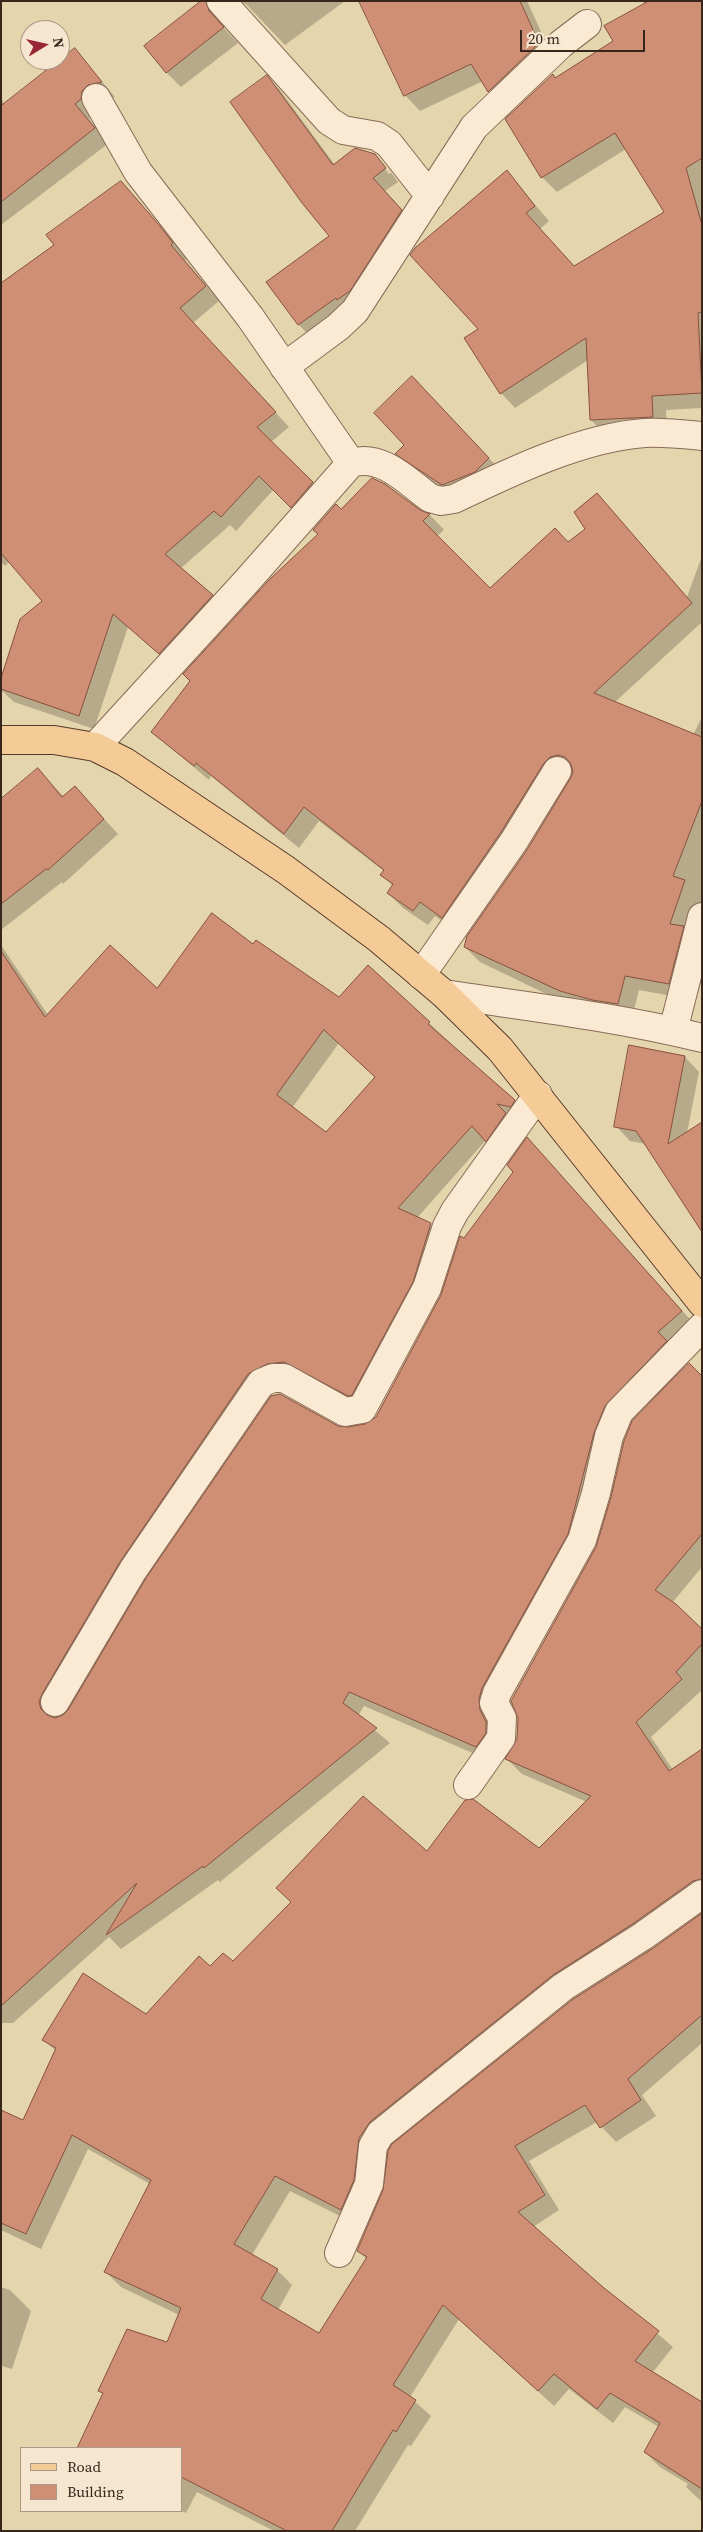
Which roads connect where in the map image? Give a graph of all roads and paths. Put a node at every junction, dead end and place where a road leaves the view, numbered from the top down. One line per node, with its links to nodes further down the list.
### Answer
1 (221, 1): 4 (street)
2 (587, 24): 4 (street)
3 (96, 98): 5 (street)
4 (430, 196): 5 (street)
5 (284, 367): 7 (street)
6 (702, 436): 7 (street)
7 (351, 462): 9 (street)
8 (1, 740): 9 (main road)
9 (94, 748): 12 (main road)
10 (557, 771): 12 (street)
11 (702, 917): 14 (street)
12 (421, 975): 13 (main road)
13 (444, 994): 14 (street); 16 (main road)
14 (673, 1031): 15 (street)
15 (702, 1038)
16 (538, 1095): 17 (main road); 19 (street)
17 (702, 1302)
18 (702, 1327): 20 (street)
19 (55, 1702)
20 (468, 1785)
21 (702, 1894): 22 (street)
22 (339, 2253)

